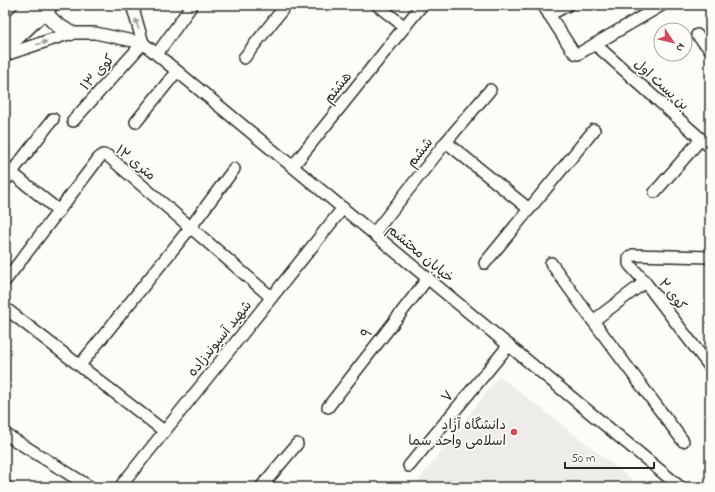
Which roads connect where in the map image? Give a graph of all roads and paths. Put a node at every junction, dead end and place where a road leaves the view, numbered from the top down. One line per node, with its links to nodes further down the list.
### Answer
1 (31, 5): 12 (main road)
2 (132, 5): 15 (street, one-way to 2)
3 (192, 5): 19 (street)
4 (286, 5): 21 (street)
5 (378, 5): 11 (street)
6 (422, 5): 11 (street, هشتم)
7 (568, 5): 10 (street)
8 (662, 5): 16 (street)
9 (46, 7): 13 (main road); 17 (main road)
10 (546, 10): 16 (street)
11 (405, 27): 31 (street, هشتم)
12 (5, 31)
13 (71, 33): 15 (street, خیابان محتشم); 20 (street, خیابان محتشم, one-way to 13)
14 (696, 35): 18 (street)
15 (143, 43): 19 (street, خیابان محتشم); 25 (street, کوی ۱۳)
16 (595, 44): 28 (street, بن بست اول)
17 (5, 49)
18 (710, 49)
19 (157, 54): 22 (street, خیابان محتشم)
20 (5, 55)
21 (244, 58)
22 (177, 71): 26 (street); 31 (street, خیابان محتشم)
23 (490, 90): 29 (street, ششم)
24 (53, 120): 33 (street)
25 (73, 121)
26 (136, 122)
27 (594, 130): 36 (street)
28 (701, 139): 30 (street, بن بست اول); 34 (street)
29 (446, 142): 36 (street); 39 (street, ششم)
30 (710, 147)
31 (292, 166): 35 (street, خیابان محتشم)
32 (234, 168): 38 (street)
33 (9, 177): 37 (street)
34 (655, 192)
35 (343, 208): 39 (street, خیابان محتشم); 46 (street, شهید آسیوندزاده)
36 (529, 209): 41 (street)
37 (59, 211): 38 (street, ۱۲ متری); 44 (street, ۱۲ متری)
38 (190, 228): 46 (street, ۱۲ متری); 50 (street)
39 (374, 233): 43 (street, خیابان محتشم)
40 (710, 257): 45 (street, کوی ۲)
41 (485, 263)
42 (551, 263): 48 (street)
43 (428, 278): 49 (street, خیابان محتشم); 52 (street, ۹)
44 (5, 281)
45 (645, 282): 48 (street); 51 (street, کوی ۲)
46 (271, 297): 53 (street, شهید آسیوندزاده)
47 (5, 308): 50 (street)
48 (593, 321): 55 (street)
49 (509, 345): 57 (street, ۷); 58 (street, خیابان محتشم)
50 (80, 365): 53 (street)
51 (710, 367)
52 (328, 407)
53 (164, 431): 60 (street, شهید آسیوندزاده)
54 (5, 434): 59 (street)
55 (683, 442)
56 (298, 444): 61 (street)
57 (409, 466)
58 (678, 486)
59 (90, 487)
60 (120, 487)
61 (261, 487)

